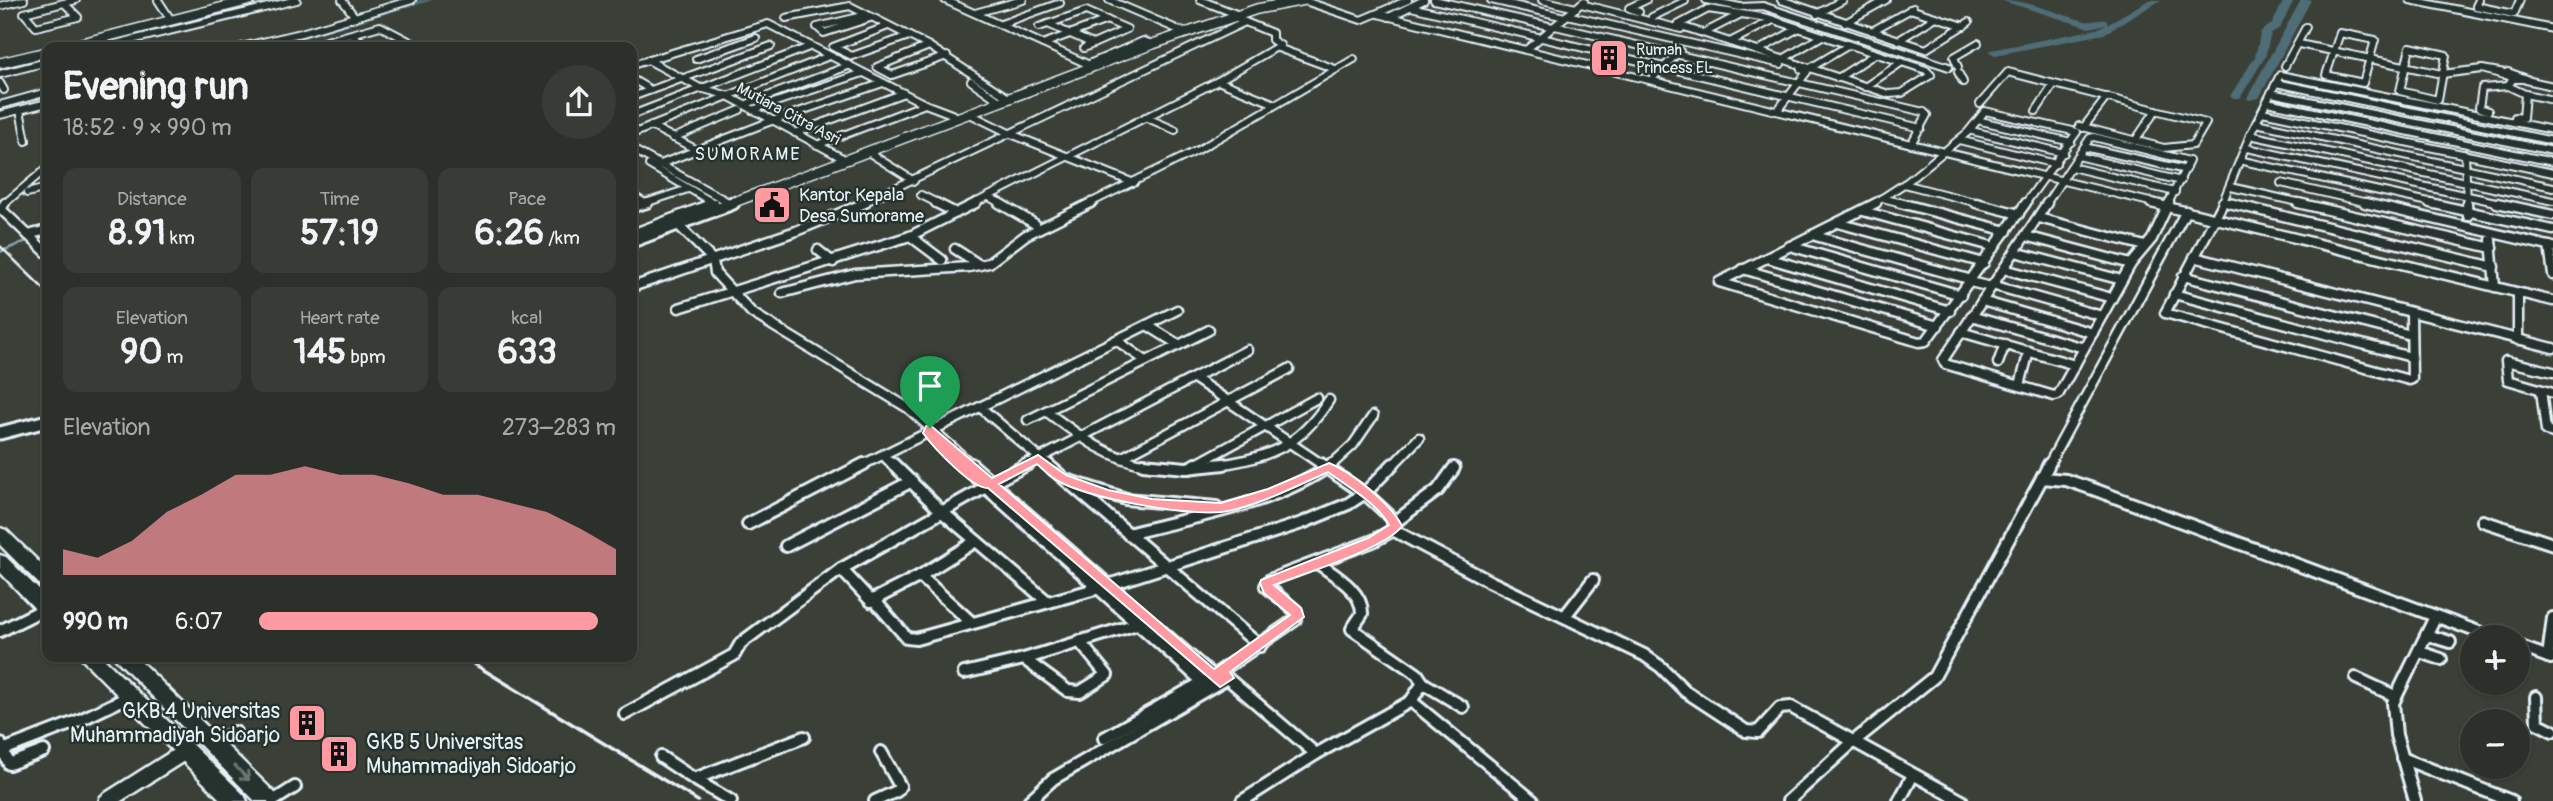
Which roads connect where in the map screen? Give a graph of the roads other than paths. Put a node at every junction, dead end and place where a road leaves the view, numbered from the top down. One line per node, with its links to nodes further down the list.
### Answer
1 (13, 0): 34 (street)
2 (24, 0): 34 (street)
3 (76, 0): 28 (street)
4 (159, 0): 51 (street)
5 (250, 0): 51 (street)
6 (297, 0): 54 (street)
7 (342, 0): 46 (street)
8 (412, 0): 46 (street)
9 (945, 0): 40 (street)
10 (993, 0): 35 (street)
11 (1023, 0): 35 (street)
12 (1110, 0): 69 (street)
13 (1200, 0): 49 (street)
14 (1304, 0): 43 (street); 49 (street)
15 (1424, 0): 30 (street)
16 (1434, 0): 61 (street)
17 (1491, 0): 45 (street)
18 (1542, 0): 33 (street)
19 (1646, 0): 47 (street)
20 (1706, 0): 31 (street); 36 (street)
21 (1781, 0): 37 (street)
22 (1806, 0): 37 (street)
23 (1843, 0): 42 (street)
24 (2410, 0): 39 (street)
25 (2520, 0): 32 (street)
26 (1685, 1): 36 (street); 47 (street)
27 (1882, 1): 55 (street)
28 (64, 3): 28 (street)
29 (1059, 3): 56 (street)
30 (1410, 3): 43 (street); 43 (street); 77 (street)
31 (1763, 3): 72 (street)
32 (2477, 3): 39 (street)
33 (1581, 4): 45 (street); 87 (street)
34 (0, 5)
35 (1005, 6): 40 (street)
36 (1698, 6): 38 (street)
37 (1793, 6): 42 (street)
38 (1708, 9): 41 (street); 58 (street)
39 (2457, 11): 66 (street)
40 (978, 14): 56 (street)
41 (1740, 14): 53 (street); 70 (street)
42 (1817, 14): 55 (street)
43 (1383, 15): 98 (street)
44 (869, 16): 44 (street); 48 (street); 59 (street)
45 (1566, 16): 61 (street); 87 (street)
46 (355, 17): 82 (street)
47 (1652, 17): 58 (street)
48 (786, 18)
49 (1239, 18): 69 (street); 97 (street); 192 (street)
50 (1936, 18): 68 (street); 78 (street); 78 (street)
51 (171, 20): 80 (street)
52 (1107, 20): 57 (street); 71 (street); 90 (street)
53 (1773, 20): 63 (street); 86 (street)
54 (199, 22): 65 (street); 81 (street)
55 (1845, 23): 64 (street)
56 (1001, 24): 89 (street)
57 (1048, 24): 60 (street); 71 (street)
58 (1678, 25): 70 (street)
59 (888, 26): 74 (street); 74 (street)
60 (1039, 27)
61 (1554, 27): 77 (street); 106 (street)
62 (2306, 27): 91 (street)
63 (1798, 28): 75 (street); 100 (street)
64 (1862, 28): 68 (street); 72 (street)
65 (206, 29)
66 (2553, 29)
67 (743, 31): 76 (street); 94 (street); 99 (street)
68 (1872, 31): 78 (street)
69 (1186, 33): 123 (street)
70 (1704, 33): 86 (street)
71 (1070, 34): 89 (street); 90 (street)
72 (1851, 34): 79 (street); 127 (street)
73 (351, 35): 83 (street); 84 (street); 85 (street)
74 (909, 36): 95 (street)
75 (1822, 36): 79 (street); 113 (street)
76 (757, 38): 93 (street); 109 (street)
77 (1541, 38): 98 (street); 124 (street)
78 (1899, 40)
79 (1839, 41): 92 (street)
80 (85, 42)
81 (122, 42)
82 (260, 42)
83 (324, 42)
84 (362, 42)
85 (412, 42)
86 (1730, 42): 100 (street)
87 (1689, 43): 106 (street); 141 (street)
88 (1978, 43): 127 (street)
89 (1043, 44): 123 (street)
90 (1093, 44): 96 (street)
91 (2300, 44): 101 (street); 120 (street)
92 (1849, 45): 104 (street); 125 (street)
93 (771, 46): 103 (street); 105 (street)
94 (809, 47): 103 (street); 107 (street)
95 (927, 47): 108 (street); 108 (street)
96 (1084, 48)
97 (1278, 48): 126 (street); 136 (street)
98 (1526, 50): 135 (street)
99 (681, 51): 109 (street); 112 (street)
100 (1757, 51): 113 (street)
101 (2334, 51): 111 (street); 111 (street); 111 (street)
102 (42, 53): 115 (street)
103 (790, 54): 118 (street)
104 (1875, 54): 114 (street); 132 (street)
105 (746, 55): 118 (street); 122 (street)
106 (1677, 55): 124 (street); 141 (street)
107 (829, 56): 119 (street); 153 (street)
108 (944, 57): 157 (street)
109 (696, 59): 122 (street)
110 (1354, 59): 126 (street)
111 (2370, 59): 121 (street)
112 (648, 60): 117 (street); 134 (street, Mutiara Citra Asri)
113 (1783, 60): 125 (street)
114 (1902, 62): 145 (street); 145 (street)
115 (0, 63)
116 (42, 63): 130 (street)
117 (637, 63)
118 (766, 63): 146 (street)
119 (848, 66): 129 (street); 165 (street)
120 (2285, 66)
121 (2405, 66): 128 (street); 128 (street); 128 (street)
122 (711, 67): 134 (street)
123 (1086, 67): 157 (street)
124 (1664, 67): 135 (street); 155 (street)
125 (1810, 68): 132 (street)
126 (1335, 69): 162 (street)
127 (1958, 69): 137 (street)
128 (2443, 71): 131 (street)
129 (863, 73): 140 (street); 168 (street)
130 (0, 74)
131 (2505, 74): 133 (street); 138 (street)
132 (1838, 78): 145 (street)
133 (2526, 78): 138 (street); 144 (street)
134 (681, 79): 146 (street, Mutiara Citra Asri); 147 (street)
135 (1651, 80): 170 (street)
136 (1218, 81): 162 (street); 177 (street)
137 (1963, 82)
138 (2510, 82): 151 (street); 151 (street)
139 (637, 83): 147 (street)
140 (883, 83): 149 (street); 180 (street)
141 (1798, 83): 155 (street); 184 (street)
142 (2054, 83): 154 (street); 163 (street); 171 (street)
143 (2276, 83): 150 (street); 156 (street); 166 (street)
144 (2553, 84)
145 (1865, 87)
146 (700, 88): 153 (street, Mutiara Citra Asri); 172 (street)
147 (651, 90): 152 (street)
148 (42, 93): 164 (street)
149 (904, 93): 161 (street); 191 (street)
150 (2271, 93): 159 (street); 178 (street)
151 (2525, 93): 158 (street)
152 (637, 95)
153 (721, 96): 165 (street, Mutiara Citra Asri); 183 (street)
154 (2104, 96): 169 (street); 186 (street)
155 (1788, 97): 170 (street); 184 (street)
156 (2394, 97): 166 (street); 182 (street)
157 (1005, 100): 174 (street)
158 (2553, 100)
159 (2267, 102): 173 (street); 185 (street)
160 (42, 104): 167 (street)
161 (925, 104): 176 (street); 203 (street)
162 (1275, 104): 231 (street)
163 (1980, 104)
164 (0, 105)
165 (742, 107): 168 (street, Mutiara Citra Asri); 180 (street, Mutiara Citra Asri); 195 (street)
166 (2394, 108): 178 (street); 194 (street)
167 (20, 110): 175 (street); 198 (street)
168 (752, 110): 180 (street, Mutiara Citra Asri)
169 (2157, 110): 199 (street); 199 (street)
170 (1777, 111): 202 (street)
171 (2036, 111)
172 (637, 112)
173 (2262, 112): 181 (street); 196 (street)
174 (970, 114): 176 (street); 192 (street)
175 (0, 115)
176 (957, 116): 209 (street); 217 (street)
177 (1145, 117): 187 (street); 213 (street)
178 (2393, 118): 185 (street); 204 (street)
179 (1981, 121): 186 (street); 189 (street); 201 (street)
180 (769, 122): 191 (street, Mutiara Citra Asri); 206 (street); 217 (street, Mutiara Citra Asri)
181 (2256, 123): 193 (street); 224 (street)
182 (2522, 123): 188 (street); 194 (street)
183 (651, 126): 190 (street); 195 (street)
184 (1921, 128): 202 (street)
185 (2393, 128): 196 (street); 215 (street)
186 (2080, 129): 199 (street); 201 (street)
187 (1175, 130)
188 (2553, 130)
189 (1972, 131): 197 (street); 211 (street)
190 (637, 132)
191 (795, 134): 203 (street, Mutiara Citra Asri)
192 (1011, 134): 213 (street); 228 (street)
193 (2250, 135): 205 (street); 233 (street)
194 (2523, 135): 200 (street); 204 (street)
195 (673, 138): 206 (street)
196 (2392, 139): 212 (street)
197 (1959, 140): 210 (street); 220 (street)
198 (26, 141)
199 (2135, 141)
200 (2553, 141)
201 (2071, 142): 211 (street)
202 (1912, 144): 210 (street)
203 (817, 145): 217 (street, Mutiara Citra Asri)
204 (2524, 145): 207 (street); 215 (street)
205 (2247, 148): 218 (street); 243 (street)
206 (695, 149): 221 (street)
207 (2553, 151)
208 (637, 152): 221 (street)
209 (868, 152): 217 (street); 228 (street)
210 (1940, 152): 227 (street); 234 (street)
211 (2064, 153): 220 (street)
212 (2465, 154): 223 (street); 224 (street)
213 (1068, 156): 231 (street); 242 (street)
214 (2078, 156): 222 (street); 230 (street); 230 (street)
215 (2525, 156): 219 (street); 223 (street)
216 (637, 158): 221 (street)
217 (840, 160): 249 (street)
218 (2243, 161): 235 (street); 254 (street)
219 (2553, 162)
220 (2056, 164): 227 (street)
221 (657, 165): 238 (street); 249 (street)
222 (2071, 167): 229 (street); 239 (street)
223 (2526, 167): 226 (street)
224 (2466, 169): 233 (street); 236 (street)
225 (42, 173): 271 (street)
226 (2553, 173)
227 (2047, 178): 229 (street); 256 (street)
228 (914, 181): 283 (street)
229 (2061, 181): 251 (street); 259 (street)
230 (2181, 181): 239 (street)
231 (1134, 183): 289 (street)
232 (2281, 183): 263 (street)
233 (2467, 183): 243 (street); 247 (street)
234 (1904, 184): 244 (street); 256 (street)
235 (2231, 187): 246 (street); 290 (street)
236 (2553, 187)
237 (42, 189): 240 (street)
238 (688, 189): 248 (street); 249 (street)
239 (2175, 192): 251 (street)
240 (27, 193)
241 (921, 195): 255 (street)
242 (989, 197): 255 (street); 262 (street)
243 (2468, 197): 254 (street); 257 (street)
244 (1882, 198): 252 (street); 265 (street)
245 (637, 199): 248 (street)
246 (2222, 201): 258 (street); 290 (street)
247 (2553, 201)
248 (645, 203): 250 (street)
249 (722, 203): 261 (street); 267 (street)
250 (637, 206)
251 (2168, 206): 253 (street); 274 (street)
252 (1863, 211): 260 (street); 276 (street)
253 (2188, 211): 258 (street); 362 (street)
254 (2468, 212): 263 (street); 264 (street)
255 (956, 213): 269 (street)
256 (2019, 214): 265 (street)
257 (2553, 215)
258 (2214, 217): 281 (street); 299 (street)
259 (2039, 218): 270 (street); 274 (street)
260 (1838, 223): 268 (street); 286 (street)
261 (677, 224): 272 (street); 283 (street)
262 (1035, 224)
263 (2469, 226): 275 (street)
264 (2553, 230)
265 (2007, 231): 276 (street)
266 (42, 232): 271 (street)
267 (637, 232)
268 (1811, 235): 273 (street); 296 (street)
269 (910, 236): 284 (street); 285 (street)
270 (2026, 236): 280 (street); 288 (street)
271 (31, 238): 277 (street)
272 (637, 239)
273 (1790, 246): 282 (street); 304 (street)
274 (2145, 246): 288 (street)
275 (2551, 246): 287 (street)
276 (1995, 247): 286 (street)
277 (42, 248)
278 (955, 249): 289 (street)
279 (818, 250): 285 (street)
280 (2015, 252): 292 (street); 295 (street)
281 (2194, 257): 294 (street); 311 (street)
282 (1767, 258): 291 (street); 310 (street)
283 (713, 260): 297 (street); 300 (street)
284 (942, 260)
285 (833, 262): 300 (street)
286 (1984, 263): 296 (street)
287 (2552, 263): 293 (street)
288 (2131, 264): 295 (street)
289 (980, 265): 301 (street)
290 (2494, 267): 299 (street)
291 (1743, 269): 315 (street); 315 (street)
292 (2004, 269): 298 (street); 305 (street)
293 (2553, 275)
294 (2183, 276): 303 (street); 319 (street)
295 (2122, 280): 305 (street)
296 (1971, 281): 298 (street); 304 (street)
297 (637, 286)
298 (1991, 286): 306 (street); 313 (street)
299 (2495, 287): 302 (street)
300 (731, 293): 308 (street); 349 (street)
301 (782, 293)
302 (2518, 293): 307 (street); 321 (street)
303 (2174, 294): 328 (street); 328 (street)
304 (1961, 295): 310 (street)
305 (2112, 298): 313 (street)
306 (1982, 301): 312 (street); 318 (street)
307 (2553, 301)
308 (679, 308)
309 (1177, 310): 314 (street)
310 (1950, 311): 315 (street)
311 (2411, 313): 319 (street); 321 (street)
312 (1971, 316): 317 (street); 325 (street)
313 (2102, 316): 318 (street)
314 (1147, 325): 320 (street); 323 (street)
315 (1938, 326)
316 (1209, 330): 323 (street)
317 (1961, 332): 322 (street); 335 (street)
318 (2093, 333): 325 (street)
319 (2411, 335): 328 (street)
320 (1115, 340): 329 (street); 341 (street)
321 (2520, 340): 324 (street)
322 (2005, 344): 327 (street); 330 (street)
323 (1179, 345): 329 (street)
324 (2550, 347)
325 (2084, 348): 331 (street)
326 (1247, 349): 334 (street)
327 (2029, 351): 331 (street); 335 (street)
328 (2411, 357)
329 (1146, 361): 343 (street)
330 (1998, 363)
331 (2075, 365): 335 (street)
332 (1289, 369): 340 (street)
333 (2553, 372): 336 (street)
334 (1194, 378): 340 (street); 352 (street)
335 (2020, 386)
336 (2541, 390): 337 (street); 351 (street)
337 (2553, 393)
338 (1317, 398): 342 (street)
339 (1329, 400): 344 (street)
340 (1228, 403): 348 (street); 356 (street)
341 (980, 407): 349 (street); 357 (street)
342 (1303, 408): 344 (street); 348 (street)
343 (1046, 411): 346 (street); 352 (street)
344 (1319, 415): 354 (street)
345 (1373, 416): 358 (street)
346 (1028, 420)
347 (42, 422): 350 (street)
348 (1264, 426): 354 (street); 359 (street)
349 (928, 427): 355 (street); 364 (street)
350 (0, 433)
351 (2553, 433)
352 (1082, 437): 356 (street); 357 (street)
353 (1419, 438): 365 (street)
354 (1290, 444): 358 (street); 359 (street)
355 (883, 455): 363 (street); 369 (street)
356 (1121, 458): 359 (street)
357 (1039, 460): 361 (street); 364 (street)
358 (1329, 467): 365 (street); 366 (street)
359 (1187, 468)
360 (1454, 468): 370 (street)
361 (1062, 478): 366 (street); 372 (street)
362 (2050, 478): 389 (street); 421 (street)
363 (912, 481): 367 (street); 375 (street)
364 (990, 486): 367 (street); 383 (street)
365 (1365, 494): 370 (street); 378 (street)
366 (1222, 508): 372 (street)
367 (940, 511): 373 (street); 379 (street)
368 (2483, 521): 374 (street)
369 (748, 524)
370 (1394, 526): 377 (street); 388 (street)
371 (0, 534): 380 (highway)
372 (1128, 534): 378 (street)
373 (976, 541): 381 (street); 385 (street)
374 (2553, 544)
375 (786, 546)
376 (0, 561): 386 (highway)
377 (1318, 563): 399 (street); 410 (street)
378 (1164, 566): 383 (street); 399 (street)
379 (841, 569): 384 (street); 416 (street)
380 (42, 576)
381 (920, 576): 384 (street); 392 (street)
382 (1593, 580): 388 (street)
383 (1104, 586): 385 (street); 391 (street); 393 (street)
384 (875, 601): 392 (street)
385 (1048, 602): 392 (street)
386 (42, 603)
387 (42, 610): 395 (street)
388 (1565, 616): 421 (street)
389 (2433, 616): 394 (street); 396 (street)
390 (2553, 618): 402 (street)
391 (1148, 620): 393 (street); 408 (street)
392 (971, 622)
393 (1136, 624): 397 (street); 408 (street)
394 (2460, 626)
395 (0, 631)
396 (2427, 635): 398 (street); 401 (street)
397 (1079, 641): 403 (street); 403 (street)
398 (2450, 642)
399 (1260, 646): 408 (street)
400 (2530, 650): 402 (street)
401 (2420, 652): 404 (street); 411 (street)
402 (2551, 658)
403 (1024, 659): 407 (street)
404 (2441, 659)
405 (95, 662): 412 (highway)
406 (130, 662): 422 (highway)
407 (964, 673)
408 (1217, 678): 420 (street); 427 (street); 439 (street)
409 (2356, 678): 411 (street)
410 (1423, 683): 414 (street); 415 (street)
411 (2386, 691): 429 (street)
412 (130, 696): 423 (street); 425 (highway)
413 (2536, 697): 417 (street)
414 (1411, 701): 427 (street); 441 (street)
415 (1463, 707)
416 (625, 714)
417 (2553, 731)
418 (235, 732): 422 (street)
419 (804, 737): 431 (street)
420 (1104, 738)
421 (1853, 743): 430 (street); 442 (street)
422 (212, 744): 436 (highway, one-way to 436)
423 (1, 746): 424 (street)
424 (44, 751)
425 (186, 751): 434 (street); 435 (highway)
426 (881, 752): 433 (street)
427 (1316, 754): 440 (street)
428 (661, 757): 431 (street)
429 (2402, 758): 445 (street); 446 (street)
430 (1912, 775): 443 (street); 444 (street)
431 (694, 779): 437 (street)
432 (295, 787): 436 (street)
433 (895, 797): 438 (street)
434 (107, 801)
435 (236, 801)
436 (271, 801)
437 (731, 801)
438 (875, 801)
439 (1029, 801)
440 (1242, 801)
441 (1533, 801)
442 (1788, 801)
443 (1899, 801)
444 (1962, 801)
445 (2415, 801)
446 (2511, 801)

